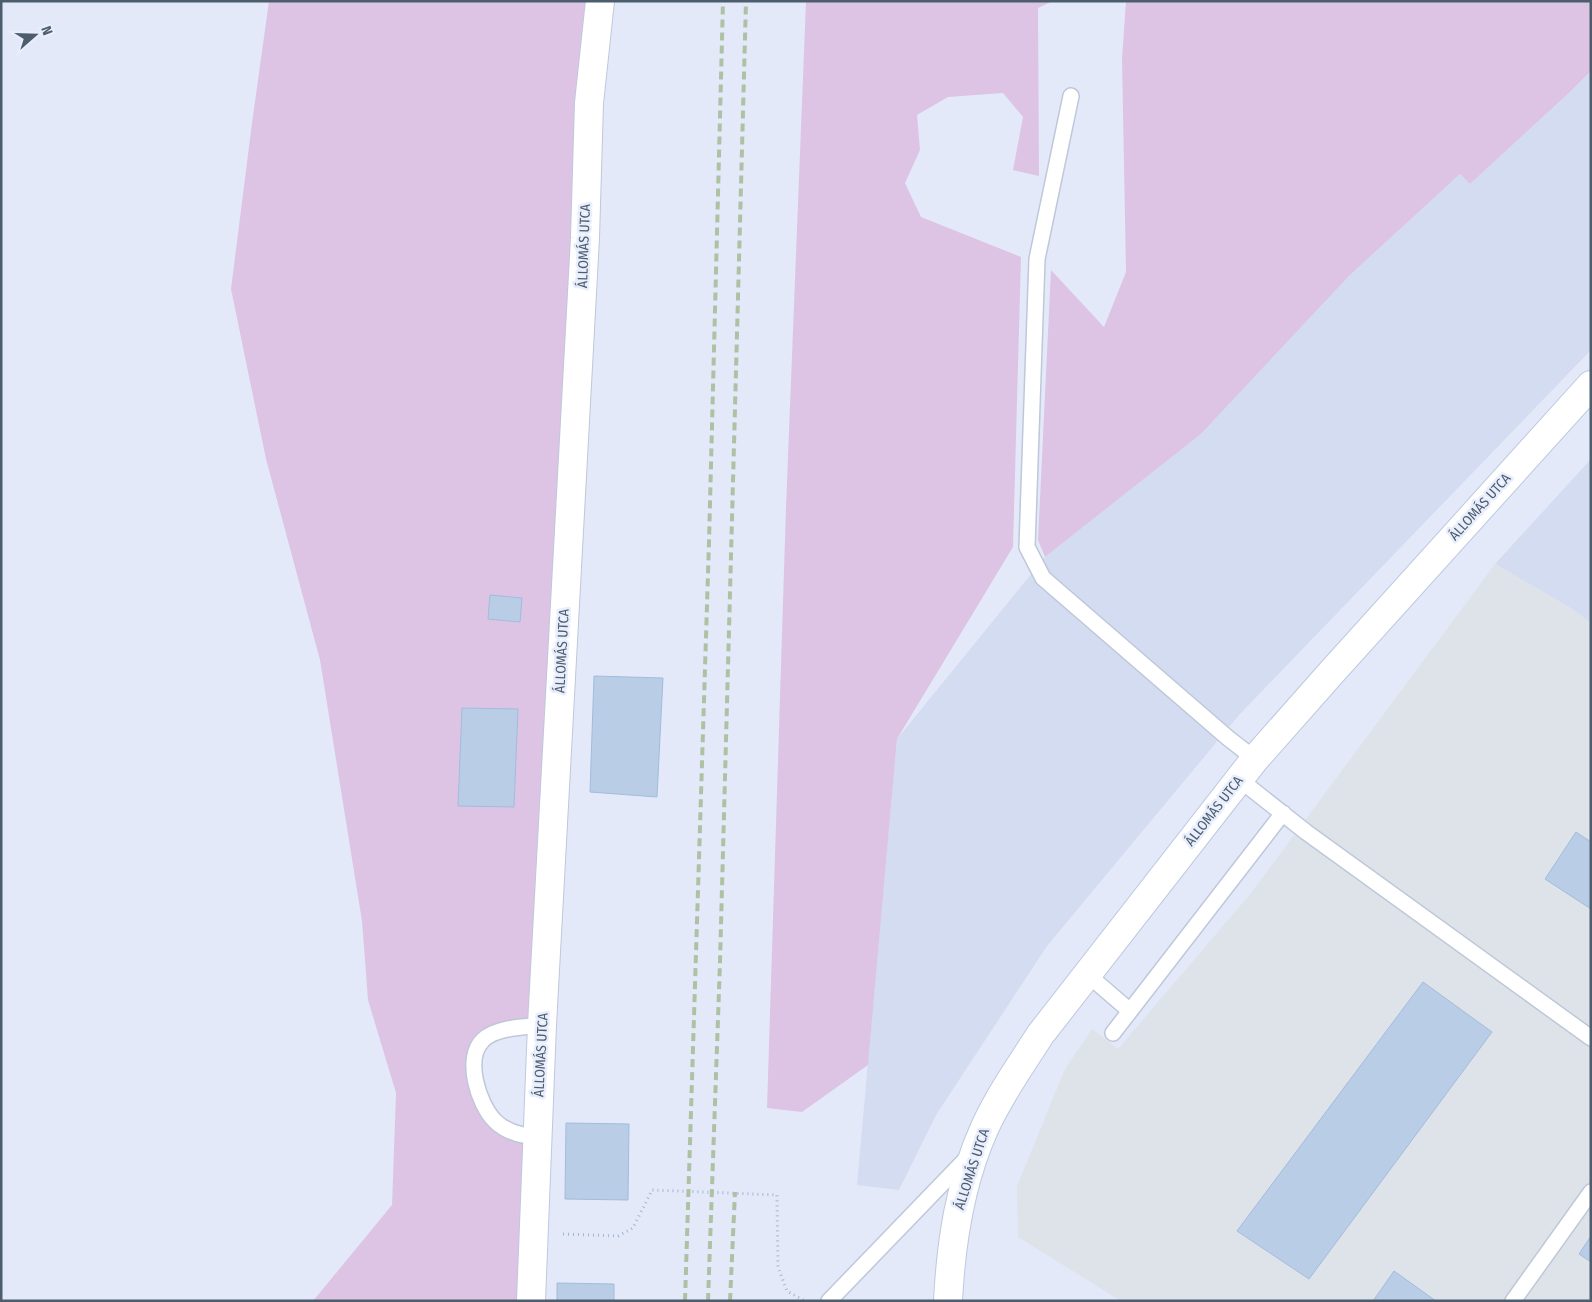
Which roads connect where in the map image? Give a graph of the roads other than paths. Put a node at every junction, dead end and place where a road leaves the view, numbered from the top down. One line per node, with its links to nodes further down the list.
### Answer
1 (600, 1): 8 (street, ÁLLOMÁS UTCA)
2 (1071, 96): 4 (lane)
3 (1591, 385): 4 (street, ÁLLOMÁS UTCA)
4 (1247, 769): 5 (lane); 6 (street, ÁLLOMÁS UTCA)
5 (1283, 813): 7 (lane); 10 (lane)
6 (1087, 974): 7 (lane); 12 (street, ÁLLOMÁS UTCA)
7 (1130, 1011): 9 (lane)
8 (542, 1025): 11 (street, ÁLLOMÁS UTCA); 11 (lane)
9 (1113, 1033)
10 (1591, 1038)
11 (537, 1138): 14 (street, ÁLLOMÁS UTCA)
12 (975, 1149): 15 (lane); 16 (street, ÁLLOMÁS UTCA)
13 (1591, 1192): 17 (lane)
14 (531, 1301)
15 (830, 1301)
16 (948, 1301)
17 (1513, 1301)

